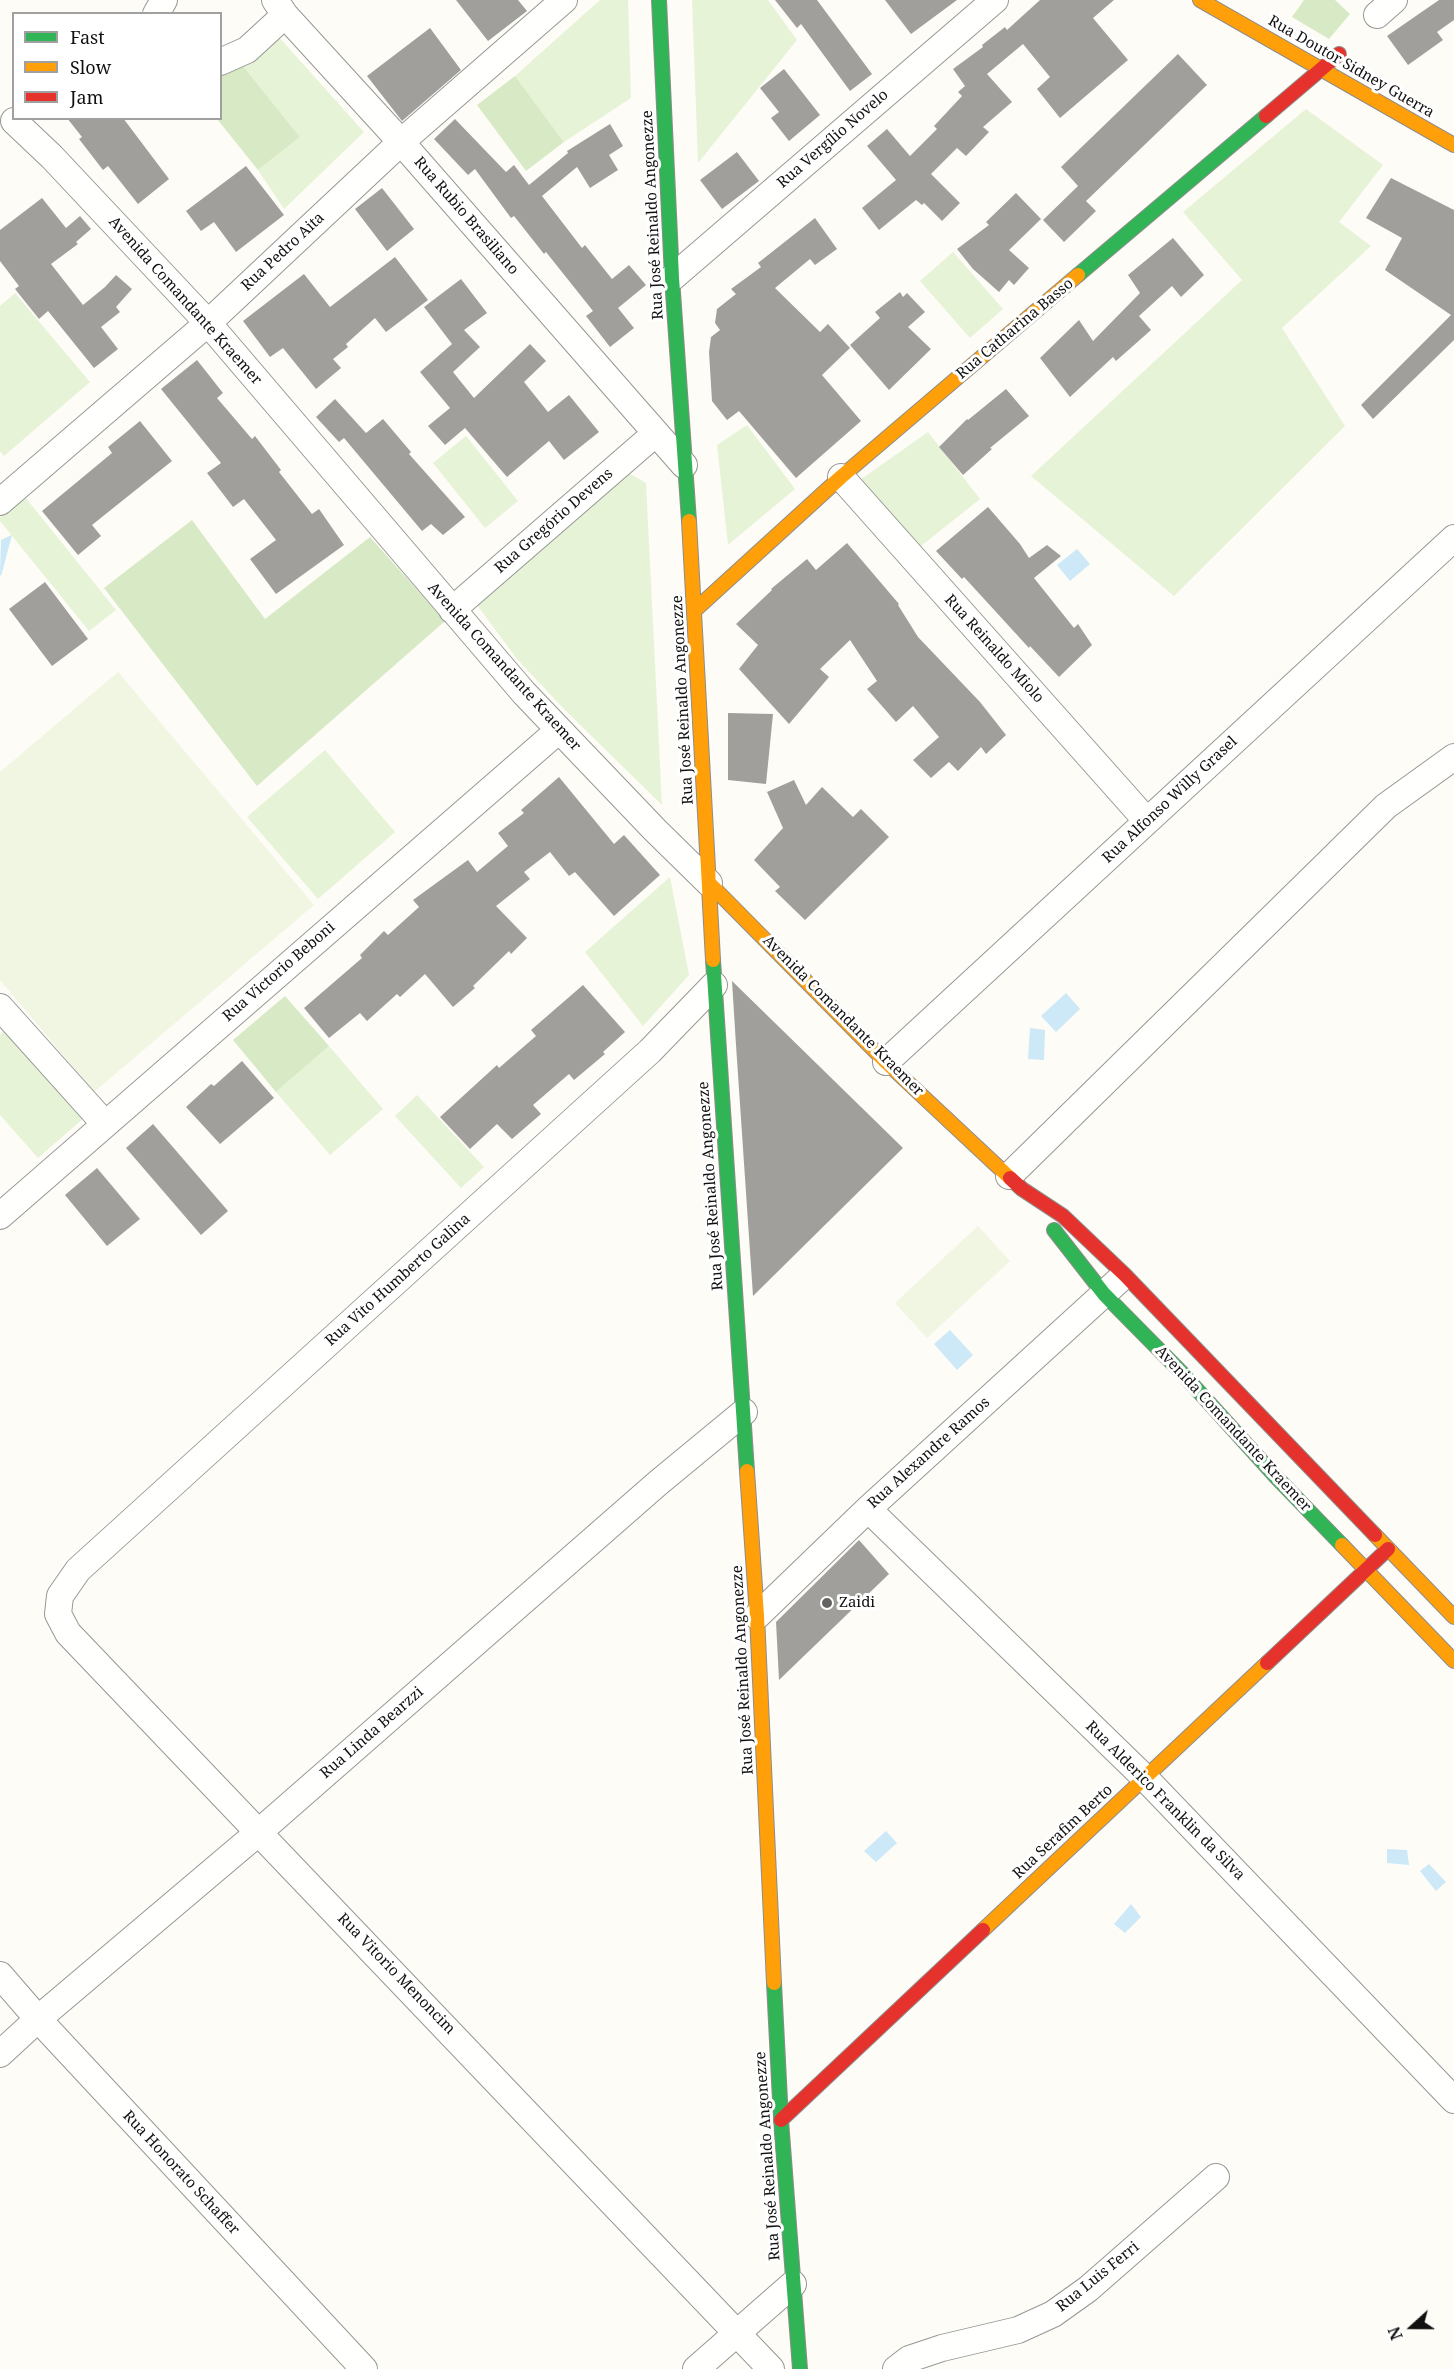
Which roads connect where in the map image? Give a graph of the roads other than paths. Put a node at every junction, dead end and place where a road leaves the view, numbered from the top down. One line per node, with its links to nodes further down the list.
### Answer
1 (564, 0): 10 (street, Rua Pedro Aita)
2 (659, 0): 12 (main road, Rua José Reinaldo Angonezze)
3 (995, 0): 12 (street, Rua Vergílio Novelo)
4 (1200, 0): 8 (main road, Rua Doutor Sidney Guerra)
5 (280, 8): 7 (street); 10 (street, Rua Rubio Brasiliano)
6 (1339, 54): 8 (main road, Rua Catharina Basso)
7 (222, 61)
8 (1321, 69): 11 (main road, Rua Doutor Sidney Guerra); 16 (main road, Rua Catharina Basso)
9 (14, 121): 13 (street, Avenida Comandante Kraemer)
10 (401, 142): 13 (street, Rua Pedro Aita); 14 (street, Rua Rubio Brasiliano)
11 (1454, 145)
12 (672, 278): 15 (main road, Rua José Reinaldo Angonezze)
13 (208, 323): 17 (street, Rua Pedro Aita); 19 (street, Avenida Comandante Kraemer)
14 (656, 433): 15 (street, Rua Rubio Brasiliano); 19 (street, Rua Gregório Devens)
15 (684, 465): 20 (main road, Rua José Reinaldo Angonezze)
16 (841, 477): 20 (main road, Rua Catharina Basso); 23 (street, Rua Reinaldo Miolo)
17 (0, 502)
18 (1454, 538): 23 (street, Rua Alfonso Willy Grasel)
19 (452, 610): 21 (street, Avenida Comandante Kraemer)
20 (695, 610): 24 (main road, Rua José Reinaldo Angonezze)
21 (559, 730): 24 (street, Avenida Comandante Kraemer); 28 (street, Rua Victorio Beboni)
22 (1454, 757): 29 (street)
23 (1147, 821): 27 (street, Rua Alfonso Willy Grasel)
24 (710, 883): 25 (main road, Rua José Reinaldo Angonezze); 27 (main road, Avenida Comandante Kraemer)
25 (714, 985): 35 (main road, Rua José Reinaldo Angonezze); 40 (street, Rua Vito Humberto Galina)
26 (0, 1007): 28 (street)
27 (886, 1062): 29 (main road, Avenida Comandante Kraemer)
28 (105, 1124): 30 (street, Rua Victorio Beboni)
29 (1015, 1182): 31 (main road, Avenida Comandante Kraemer); 32 (main road, Avenida Comandante Kraemer)
30 (0, 1216)
31 (1125, 1275): 32 (street, Rua Alexandre Ramos); 33 (main road, Avenida Comandante Kraemer)
32 (1104, 1294): 34 (main road, Avenida Comandante Kraemer); 37 (street, Rua Alexandre Ramos)
33 (1201, 1355): 34 (main road); 36 (main road, Avenida Comandante Kraemer)
34 (1183, 1374): 36 (main road, Avenida Comandante Kraemer)
35 (744, 1412): 41 (main road, Rua José Reinaldo Angonezze); 45 (street, Rua Linda Bearzzi)
36 (1287, 1466): 38 (main road, Avenida Comandante Kraemer); 39 (main road, Avenida Comandante Kraemer)
37 (868, 1509): 41 (street, Rua Alexandre Ramos); 44 (street, Rua Alderico Franklin da Silva)
38 (1388, 1549): 39 (main road, Rua Serafim Berto); 42 (main road, Avenida Comandante Kraemer)
39 (1367, 1569): 43 (main road, Avenida Comandante Kraemer); 44 (main road, Rua Serafim Berto)
40 (78, 1570): 45 (street, Rua Vitorio Menoncim)
41 (758, 1616): 50 (main road, Rua José Reinaldo Angonezze)
42 (1454, 1617)
43 (1454, 1661)
44 (1145, 1778): 49 (street, Rua Alderico Franklin da Silva); 50 (main road, Rua Serafim Berto)
45 (259, 1832): 47 (street, Rua Linda Bearzzi); 53 (street, Rua Vitorio Menoncim)
46 (0, 1976): 47 (street, Rua Honorato Schaffer)
47 (38, 2019): 48 (street, Rua Linda Bearzzi); 54 (street, Rua Honorato Schaffer)
48 (0, 2054)
49 (1454, 2100)
50 (781, 2120): 52 (main road, Rua José Reinaldo Angonezze)
51 (1216, 2177): 58 (street, Rua Luis Ferri)
52 (794, 2284): 53 (street); 57 (main road, Rua José Reinaldo Angonezze)
53 (736, 2332): 55 (street); 56 (street, Rua Vitorio Menoncim)
54 (364, 2369)
55 (696, 2369)
56 (771, 2369)
57 (800, 2369)
58 (896, 2369)

